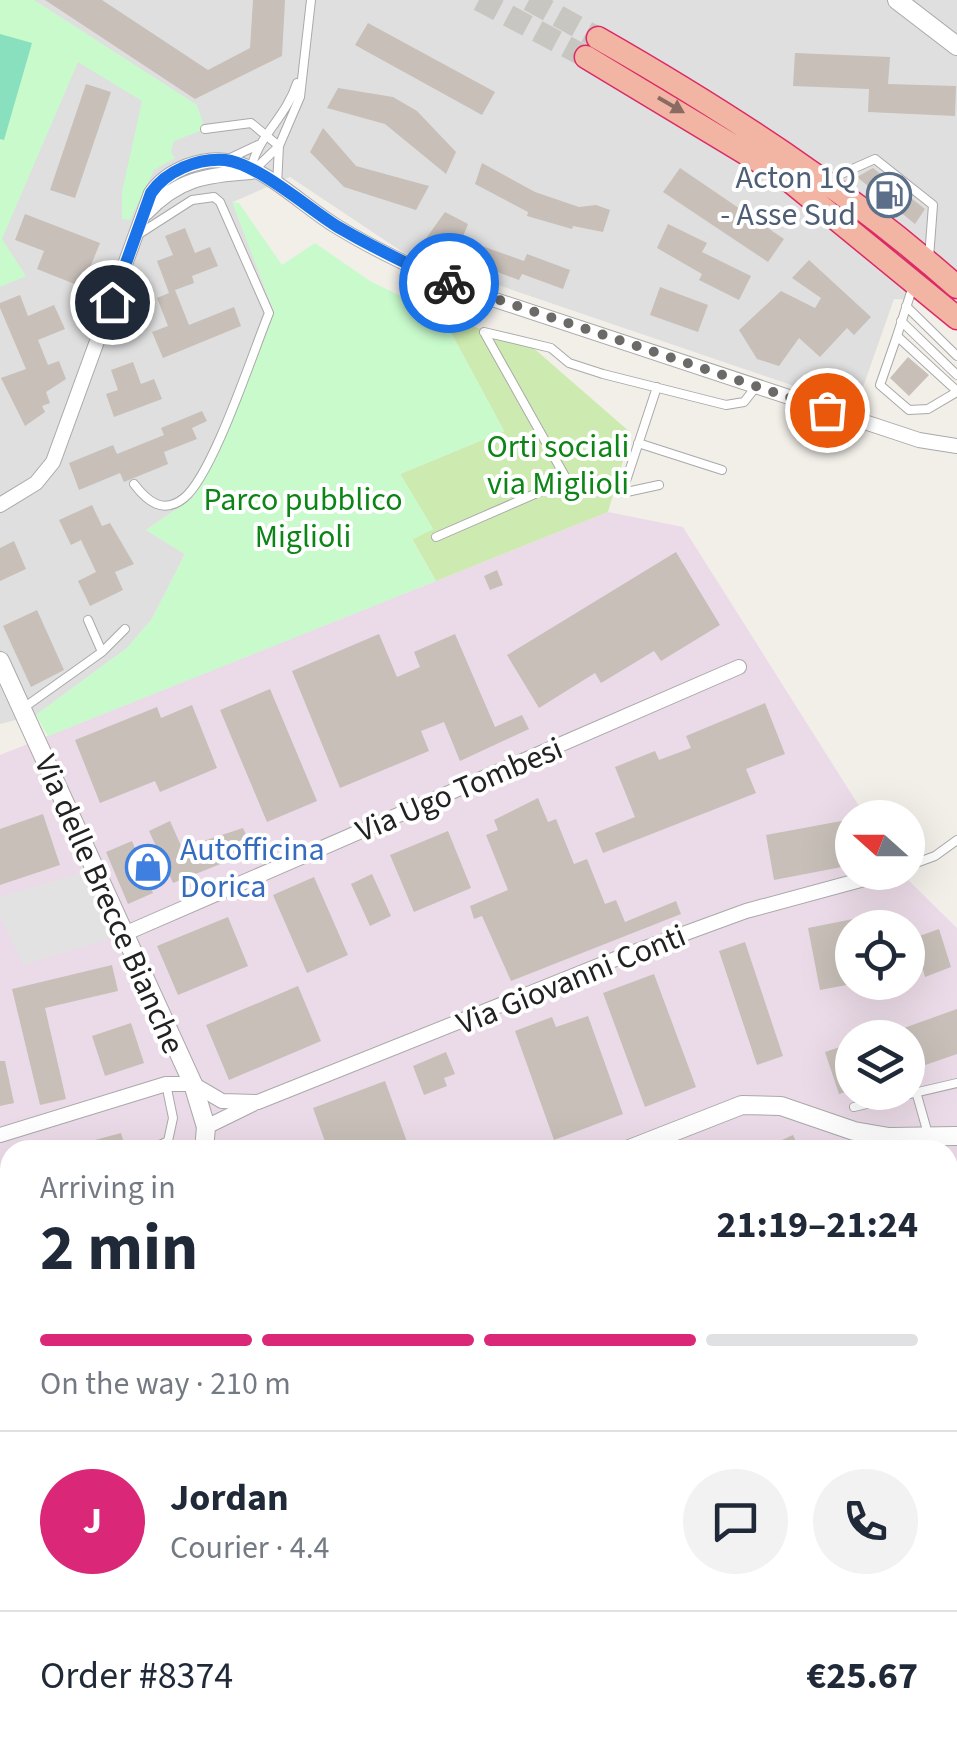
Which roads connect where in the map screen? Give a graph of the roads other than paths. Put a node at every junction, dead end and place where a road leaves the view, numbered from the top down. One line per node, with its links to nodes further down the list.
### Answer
1 (310, 0): 4 (lane)
2 (896, 0): 3 (street)
3 (957, 46)
4 (303, 64): 6 (lane); 7 (lane)
5 (205, 129): 6 (lane)
6 (262, 142): 7 (lane); 8 (lane); 9 (lane)
7 (279, 146): 9 (lane); 11 (lane)
8 (226, 160): 9 (street); 12 (street)
9 (251, 172): 11 (street); 12 (street)
10 (825, 182): 14 (highway); 14 (lane); 14 (highway, one-way to 14)
11 (278, 185): 23 (street)
12 (146, 214): 13 (street)
13 (138, 235): 28 (lane); 30 (street)
14 (922, 271): 15 (highway); 16 (lane); 17 (highway)
15 (957, 287)
16 (906, 306): 18 (lane); 20 (lane)
17 (957, 318)
18 (901, 321): 19 (lane); 21 (lane)
19 (896, 336): 24 (lane); 24 (lane)
20 (957, 356)
21 (957, 375)
22 (656, 387): 23 (lane); 25 (lane); 31 (lane)
23 (755, 388): 26 (street)
24 (956, 392)
25 (638, 443): 27 (lane); 29 (lane)
26 (957, 446)
27 (722, 470)
28 (134, 484)
29 (659, 485)
30 (0, 506)
31 (436, 537)
32 (88, 620): 34 (lane)
33 (125, 629): 34 (lane)
34 (102, 652): 37 (lane)
35 (0, 662): 37 (street, Via delle Brecce Bianche)
36 (739, 667): 41 (street, Via Ugo Tombesi)
37 (22, 709): 41 (street, Via delle Brecce Bianche)
38 (957, 840): 39 (lane)
39 (925, 860)
40 (835, 887): 46 (street, Via Giovanni Conti)
41 (124, 934): 44 (street, Via delle Brecce Bianche)
42 (957, 1083): 45 (lane)
43 (166, 1084): 44 (street); 49 (street); 52 (lane)
44 (193, 1084): 46 (street); 48 (street, Via delle Brecce Bianche)
45 (925, 1093)
46 (258, 1102): 48 (street, Via Giovanni Conti)
47 (920, 1110): 51 (lane)
48 (206, 1127): 53 (street, Via delle Brecce Bianche)
49 (0, 1135)
50 (957, 1136): 51 (street)
51 (929, 1139): 54 (street)
52 (168, 1140)
53 (205, 1140)
54 (653, 1140)

